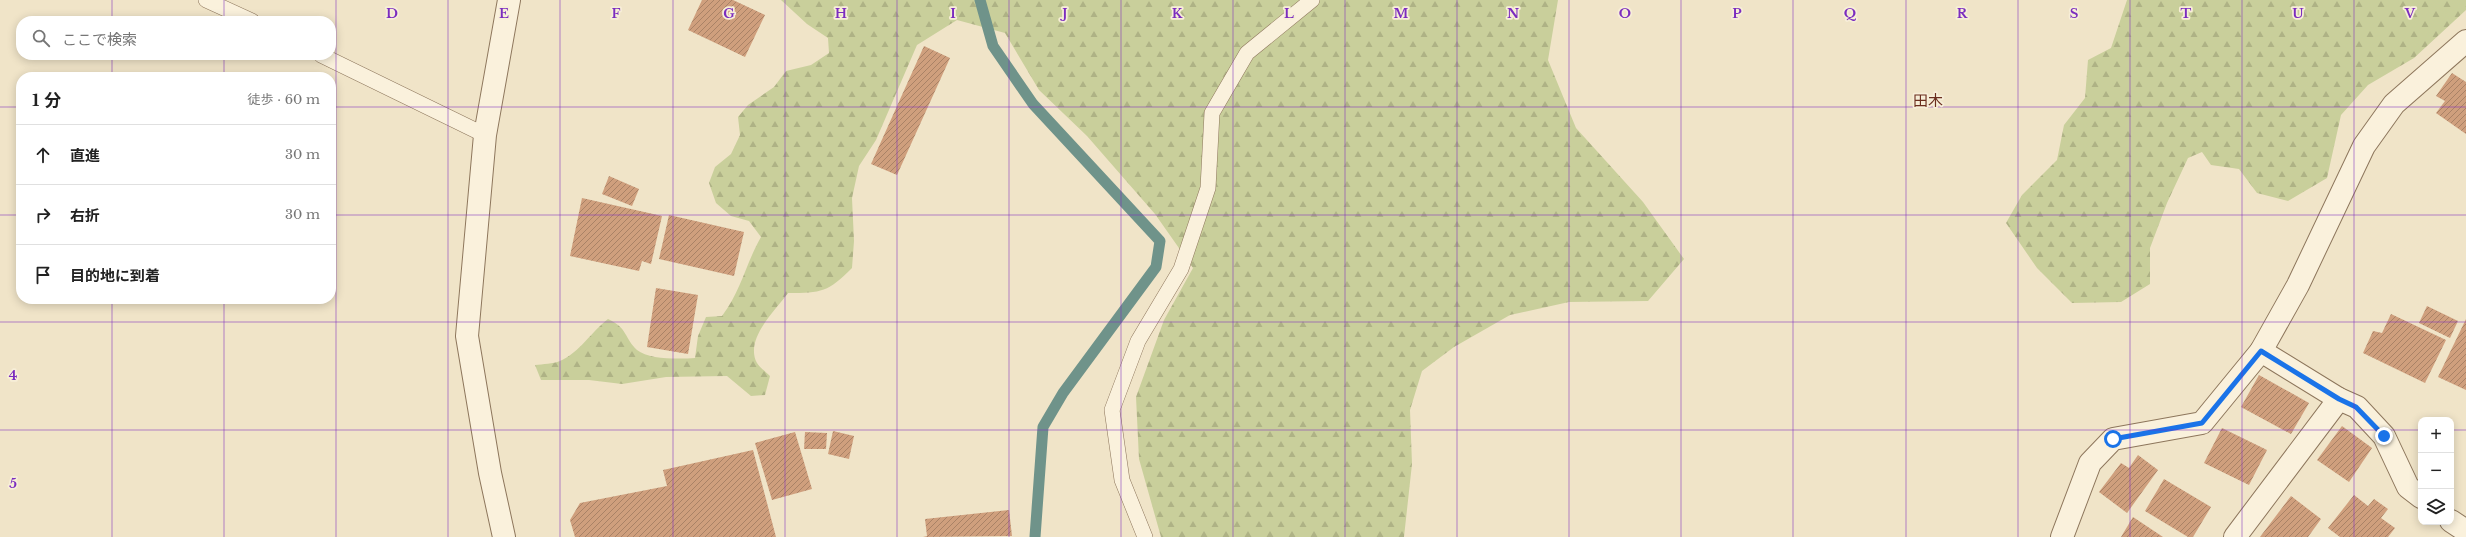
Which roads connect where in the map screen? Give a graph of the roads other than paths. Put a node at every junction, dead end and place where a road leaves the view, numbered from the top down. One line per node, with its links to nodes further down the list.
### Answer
1 (206, 0): 4 (lane)
2 (509, 0): 7 (street)
3 (1312, 0): 14 (lane)
4 (241, 16)
5 (2466, 41): 8 (street)
6 (332, 60): 7 (lane)
7 (485, 135): 13 (street)
8 (2261, 351): 9 (street); 15 (street)
9 (2339, 399): 10 (street); 16 (street)
10 (2418, 495)
11 (2454, 523): 12 (street)
12 (2466, 531)
13 (504, 537)
14 (1145, 537)
15 (2062, 537)
16 (2235, 537)

